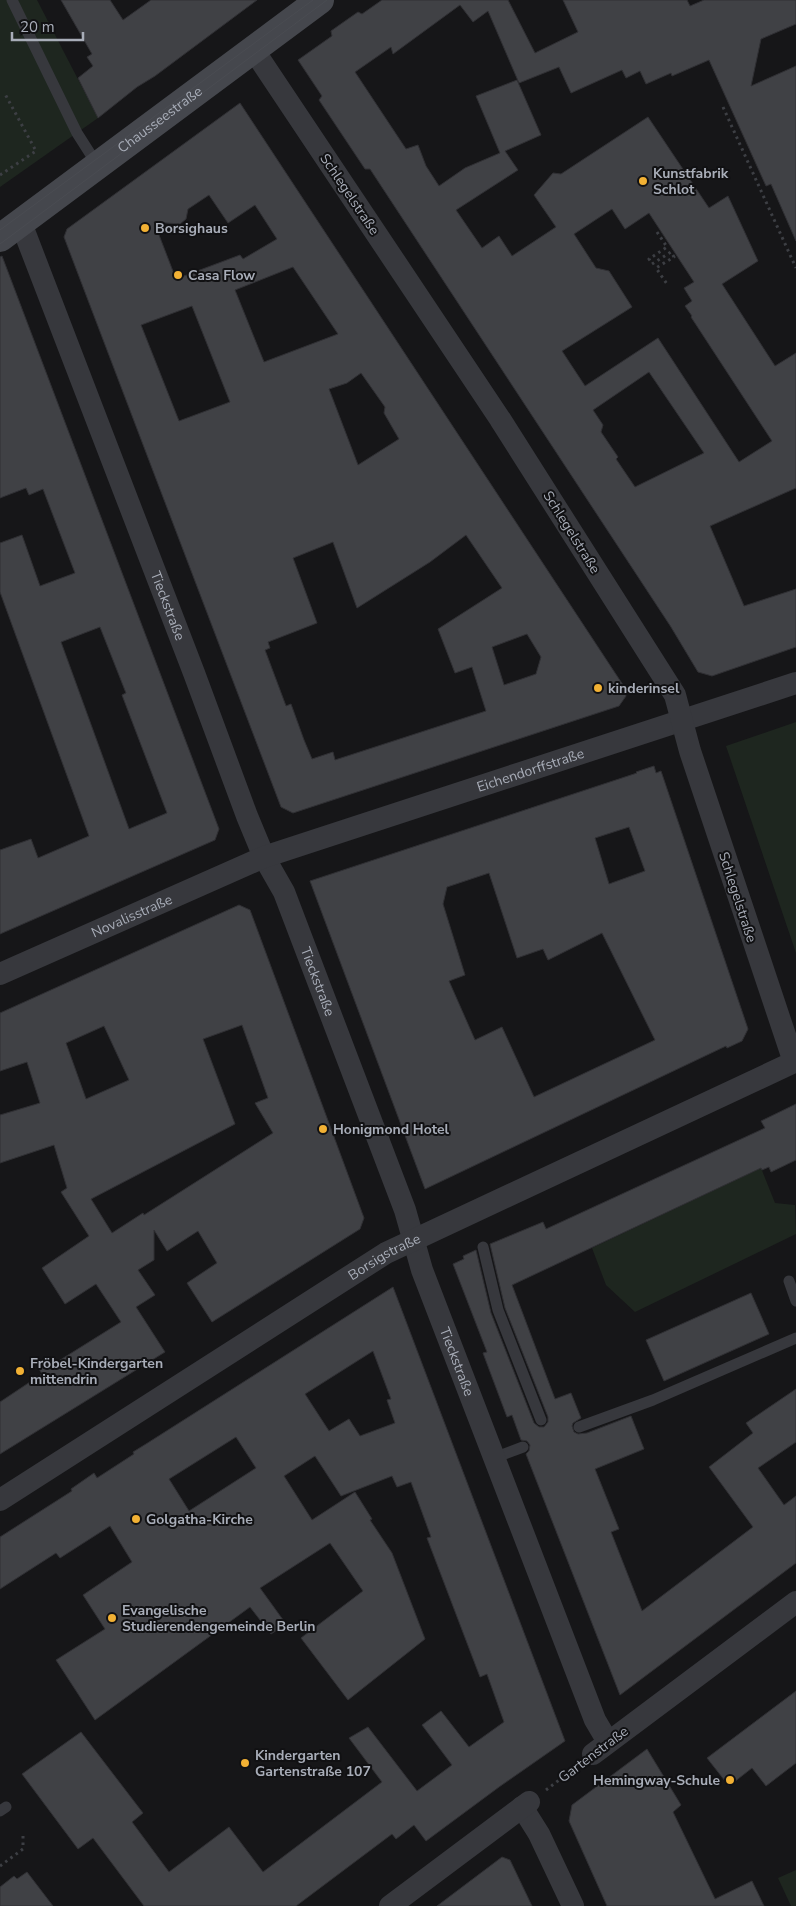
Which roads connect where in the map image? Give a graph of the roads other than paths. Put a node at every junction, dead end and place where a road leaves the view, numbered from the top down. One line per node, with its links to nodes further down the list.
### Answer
1 (12, 0): 4 (lane)
2 (320, 0): 3 (main road, Chausseestraße)
3 (253, 49): 4 (main road, Chausseestraße); 7 (street, Schlegelstraße)
4 (98, 166): 5 (main road, Chausseestraße)
5 (10, 231): 8 (street, Tieckstraße)
6 (796, 682): 7 (street, Eichendorffstraße)
7 (683, 721): 8 (street, Eichendorffstraße); 10 (street, Schlegelstraße)
8 (264, 857): 9 (street, Novalisstraße); 11 (street, Tieckstraße)
9 (0, 974)
10 (794, 1062): 11 (street, Borsigstraße)
11 (414, 1240): 19 (street, Tieckstraße); 20 (street, Borsigstraße)
12 (483, 1247): 16 (lane)
13 (789, 1281): 14 (lane)
14 (796, 1301)
15 (796, 1338): 17 (lane)
16 (541, 1420)
17 (579, 1427)
18 (523, 1447): 19 (lane)
19 (494, 1458): 22 (street, Tieckstraße)
20 (0, 1500)
21 (796, 1602): 22 (street, Gartenstraße)
22 (601, 1748)
23 (390, 1906): 24 (street)
24 (573, 1906)

